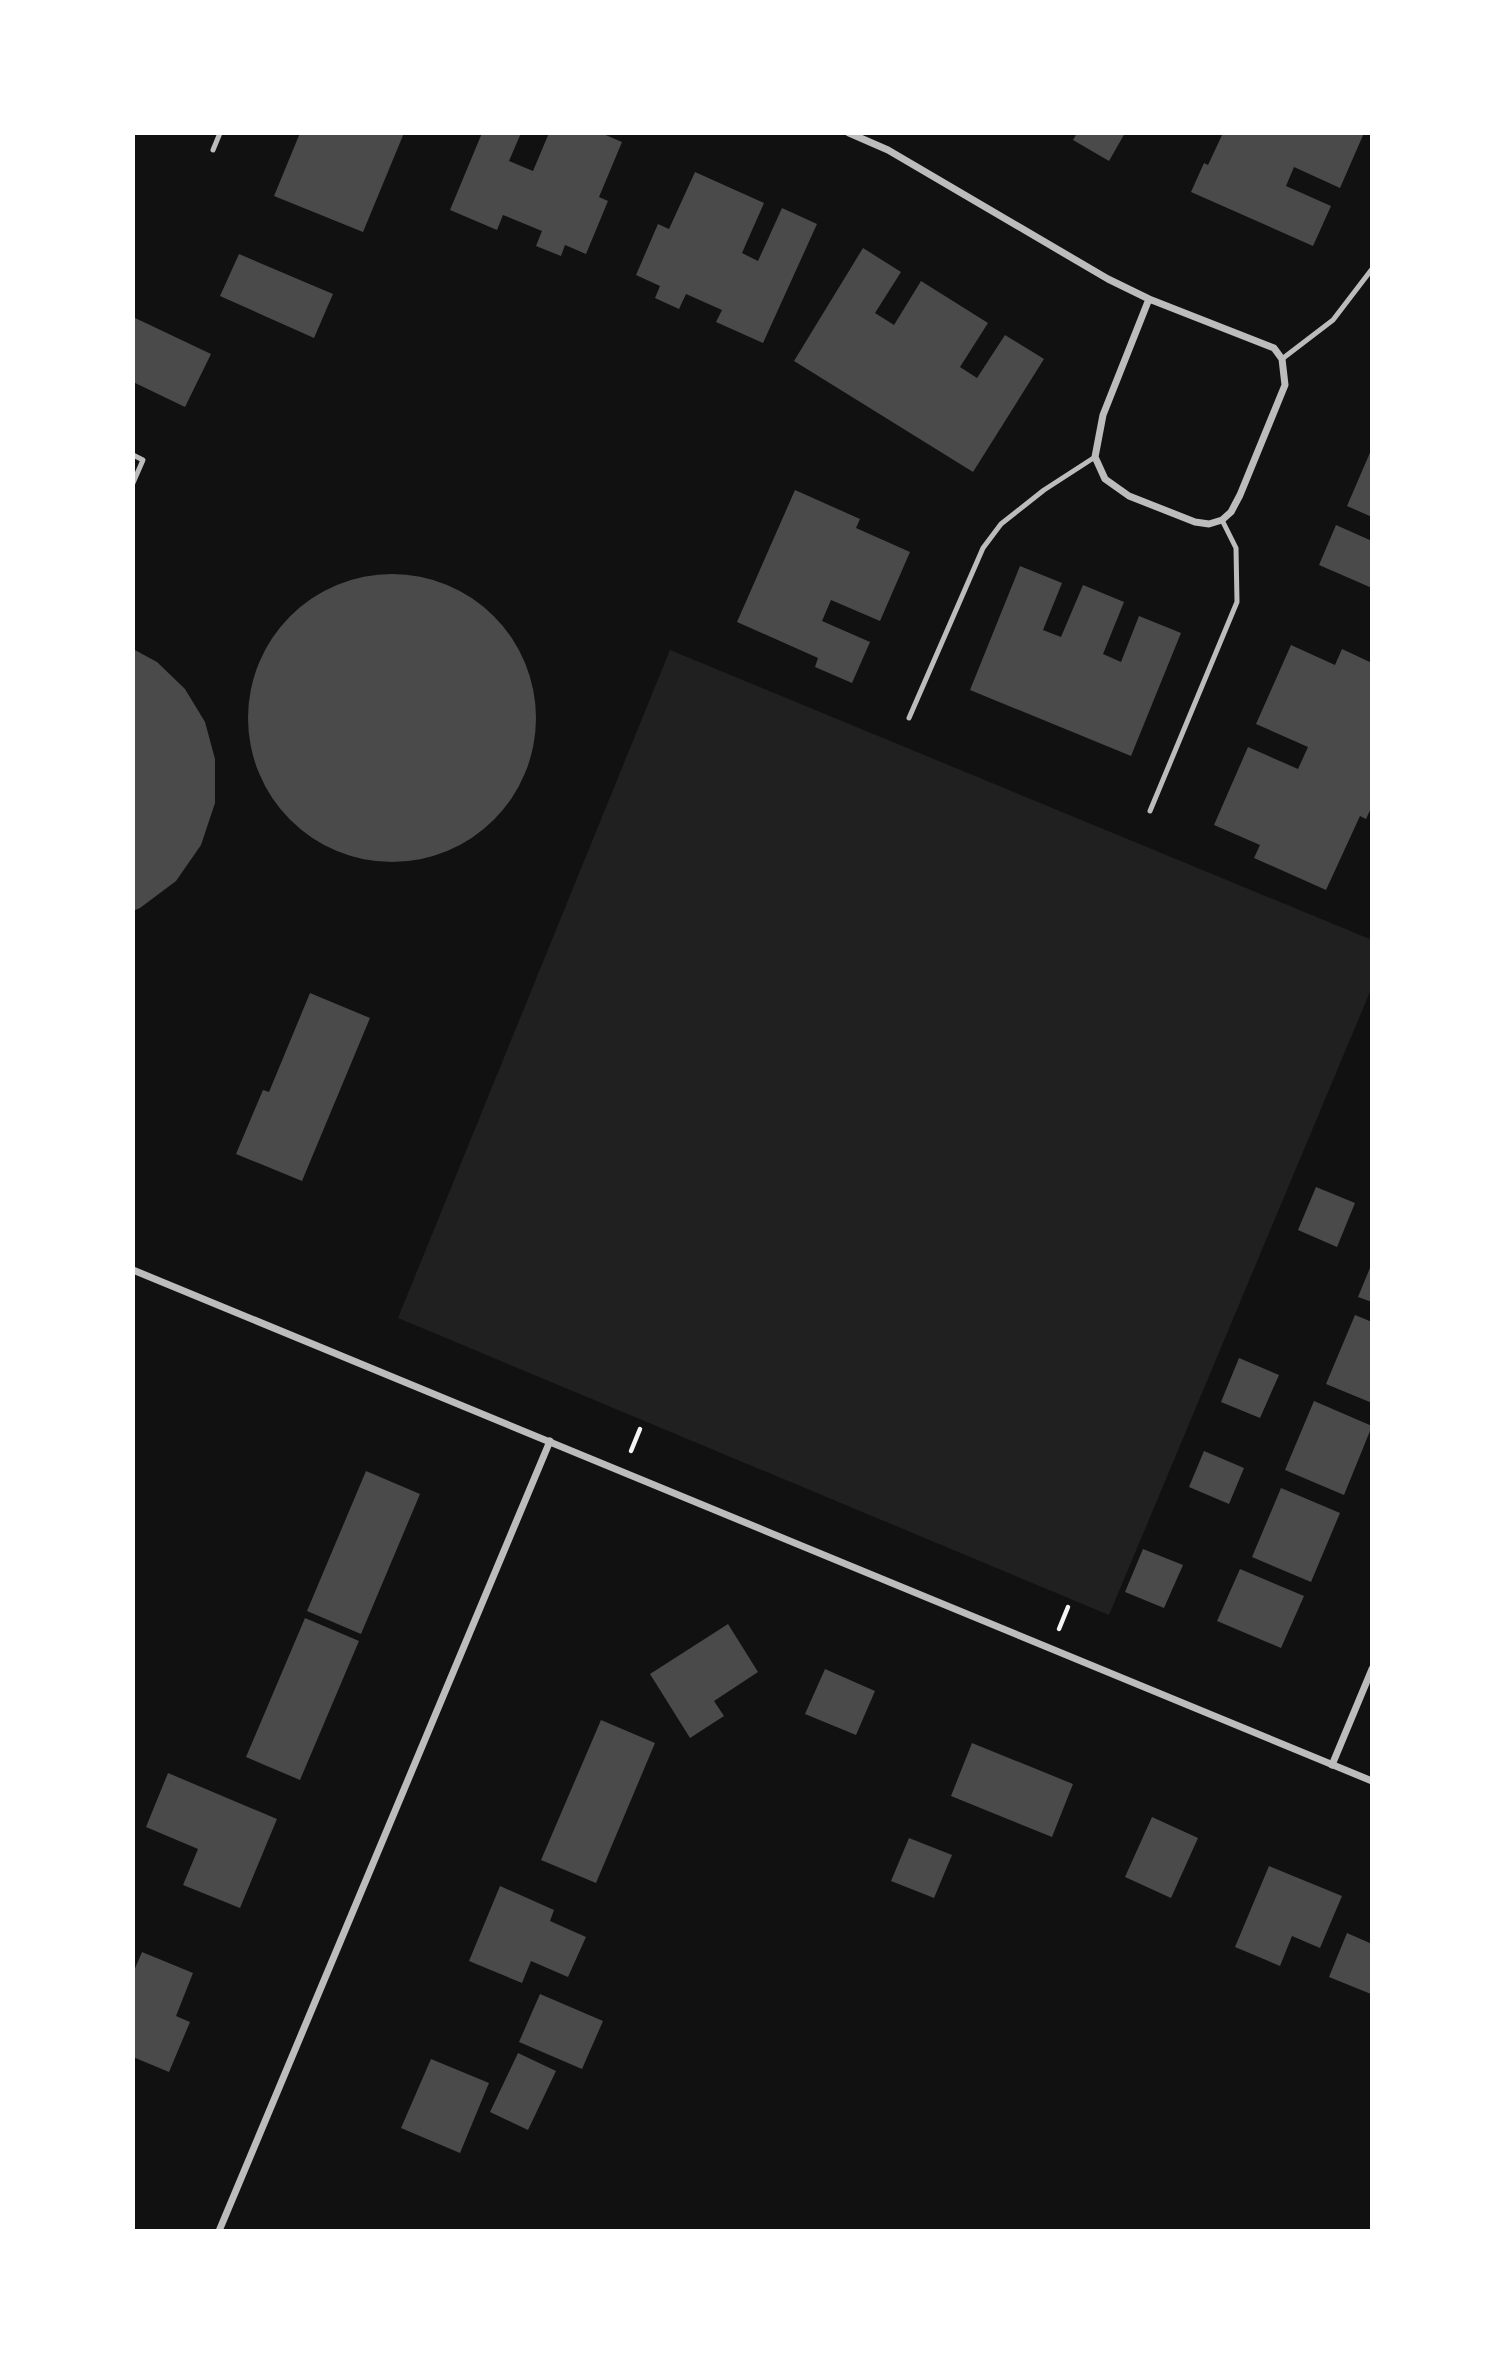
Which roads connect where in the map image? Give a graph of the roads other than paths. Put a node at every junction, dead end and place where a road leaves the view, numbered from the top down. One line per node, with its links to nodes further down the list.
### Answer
1 (220, 133): 3 (lane)
2 (849, 133): 5 (street)
3 (213, 150)
4 (1372, 269): 6 (lane)
5 (1149, 299): 6 (street); 8 (street)
6 (1282, 359): 10 (street)
7 (133, 456): 9 (lane)
8 (1095, 457): 10 (street); 11 (lane)
9 (133, 483)
10 (1222, 520): 12 (lane)
11 (909, 718)
12 (1150, 811)
13 (133, 1270): 14 (street)
14 (550, 1441): 16 (street); 18 (street)
15 (1372, 1669): 16 (street)
16 (1332, 1765): 17 (street)
17 (1372, 1781)
18 (219, 2231)

